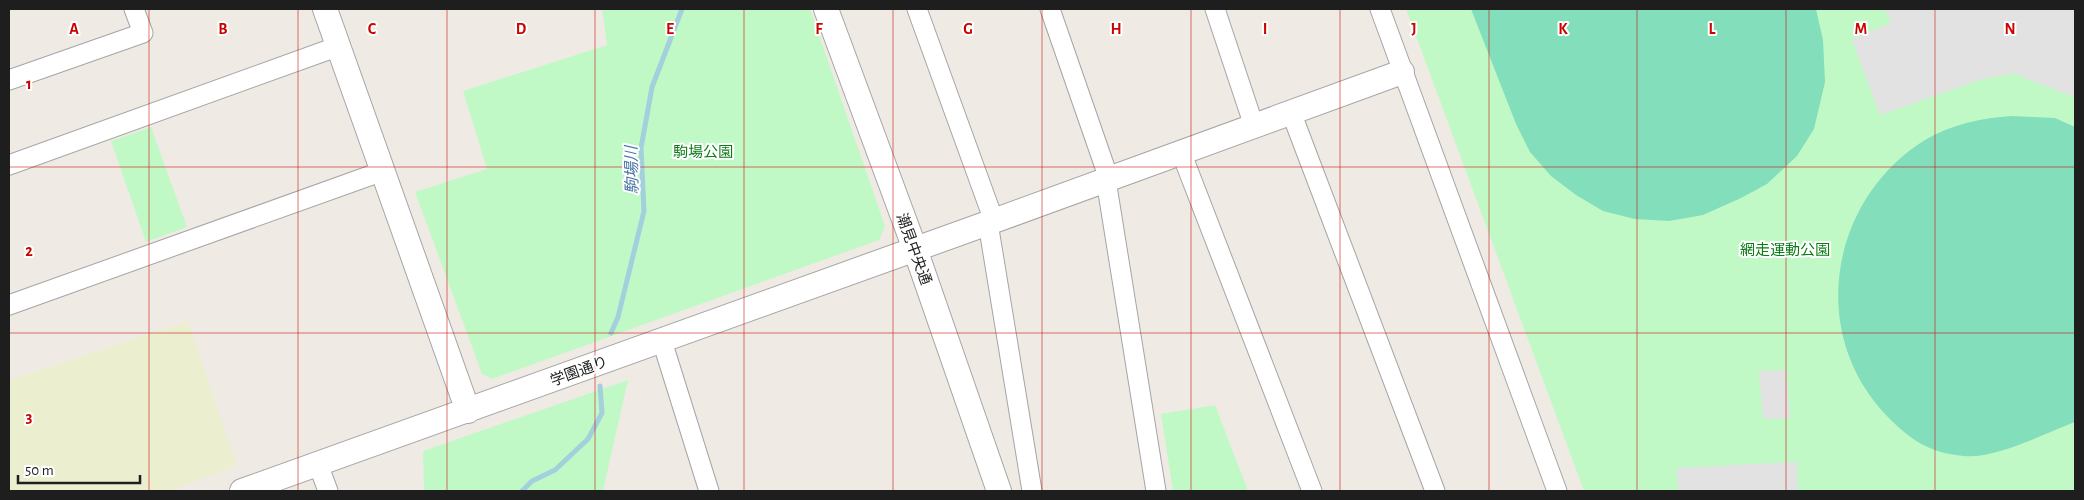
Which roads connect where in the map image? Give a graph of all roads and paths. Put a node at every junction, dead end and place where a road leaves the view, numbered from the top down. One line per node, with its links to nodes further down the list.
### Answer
1 (134, 9): 10 (street)
2 (325, 9): 8 (street)
3 (826, 9): 18 (street, 潮見中央通)
4 (917, 9): 17 (street)
5 (1050, 9): 16 (street)
6 (1215, 9): 12 (street)
7 (1380, 9): 9 (street)
8 (339, 46): 14 (street); 15 (street)
9 (1402, 72): 11 (street, 学園通り); 31 (street)
10 (9, 80)
11 (1291, 112): 12 (street, 学園通り); 30 (street)
12 (1254, 126): 13 (street, 学園通り)
13 (1181, 152): 16 (street, 学園通り); 29 (street)
14 (9, 165)
15 (383, 171): 19 (street); 21 (street)
16 (1107, 179): 17 (street, 学園通り); 28 (street)
17 (991, 222): 18 (street, 学園通り); 27 (street)
18 (915, 249): 20 (street, 学園通り); 26 (street, 潮見中央通)
19 (9, 305)
20 (662, 341): 21 (street, 学園通り); 25 (street)
21 (468, 411): 22 (street, 学園通り)
22 (318, 464): 23 (street, 学園通り); 24 (street)
23 (242, 491)
24 (328, 491)
25 (709, 491)
26 (999, 491)
27 (1032, 491)
28 (1156, 491)
29 (1312, 491)
30 (1435, 491)
31 (1557, 491)

